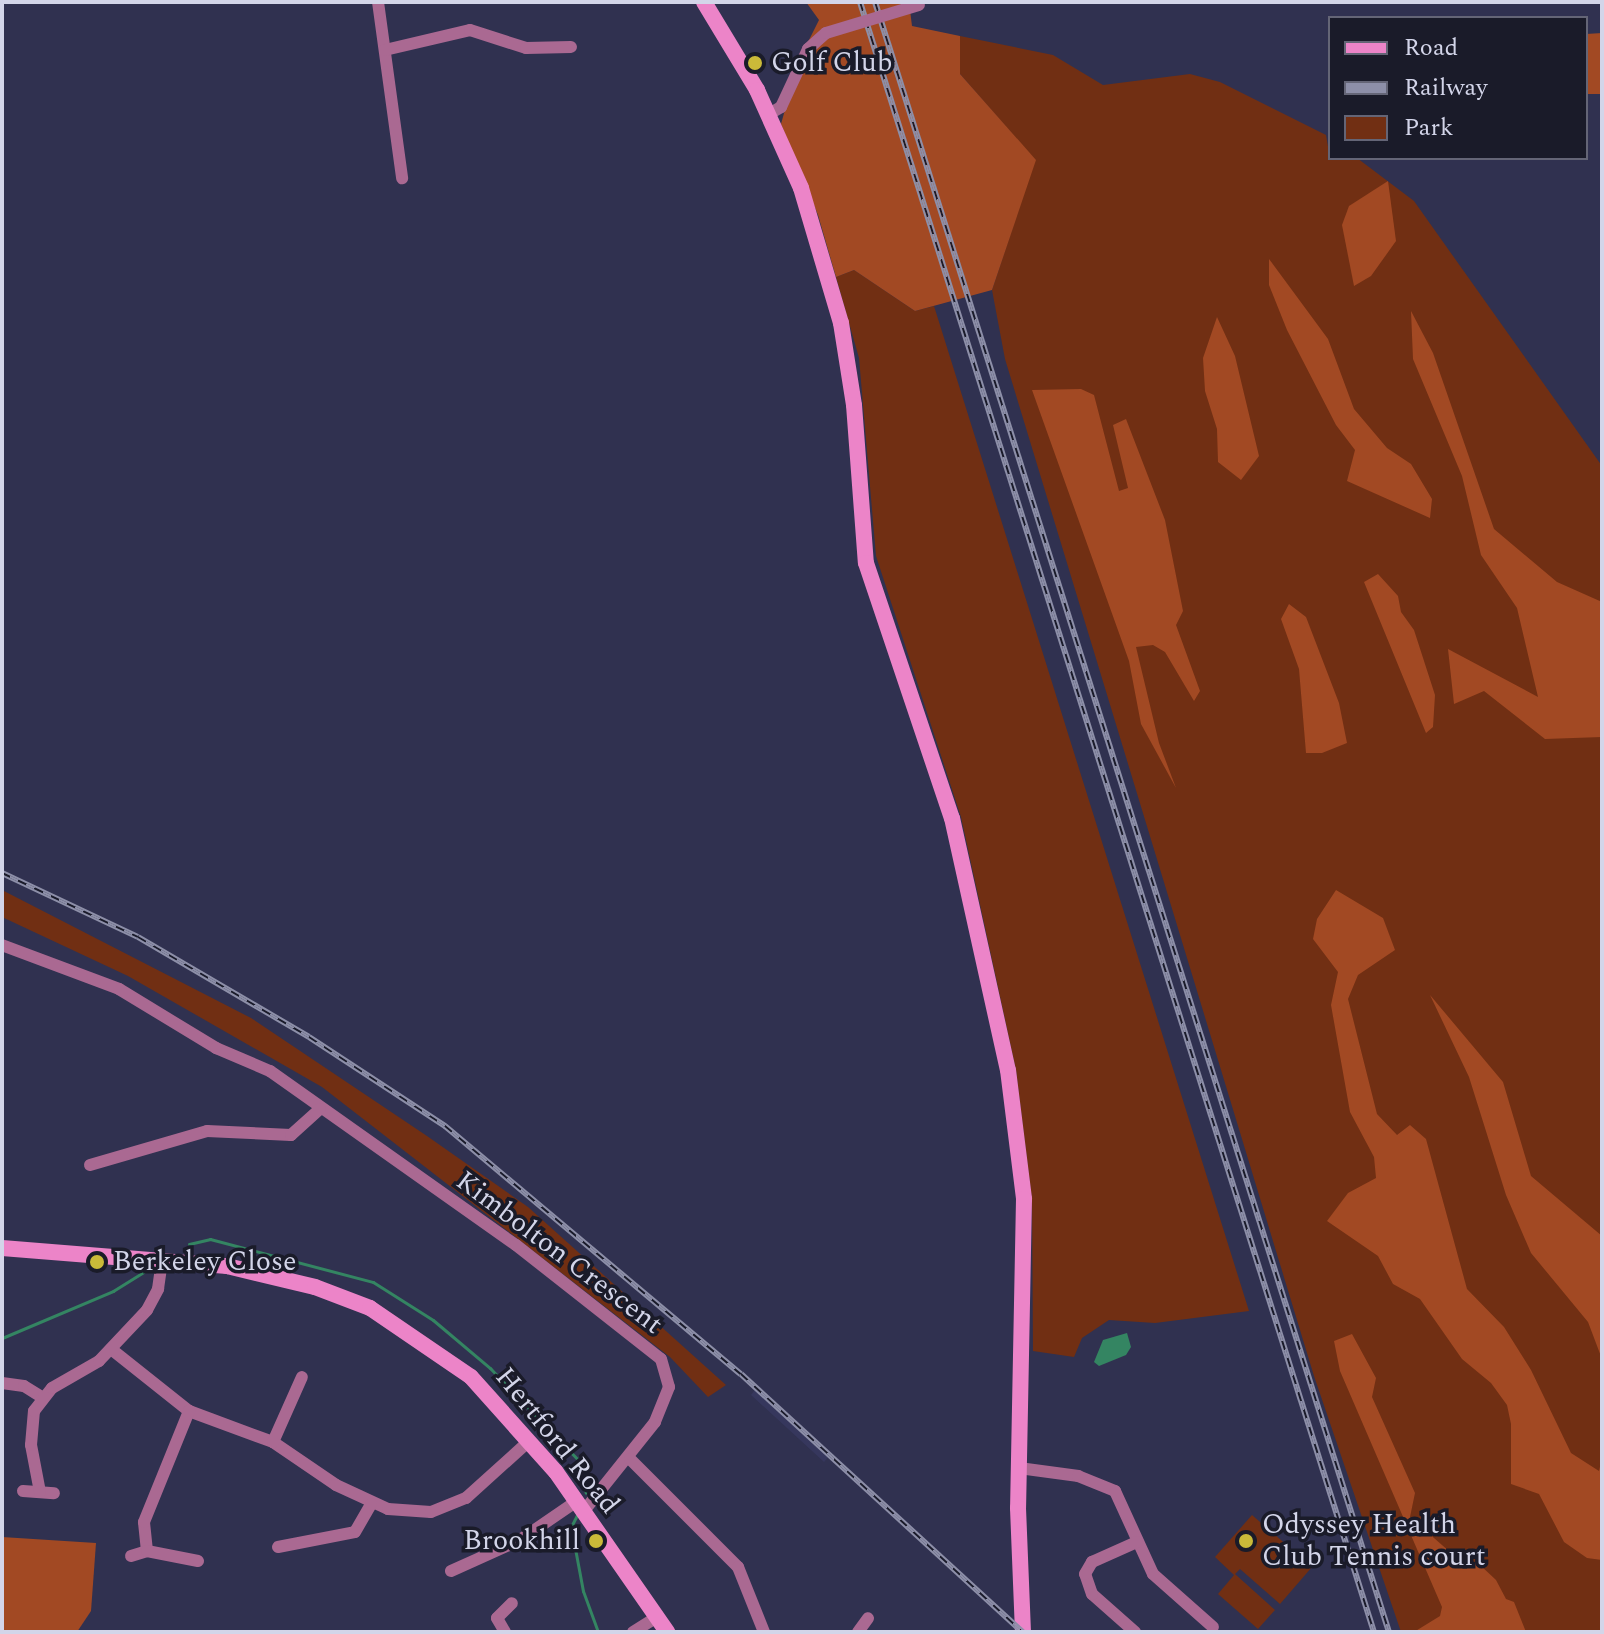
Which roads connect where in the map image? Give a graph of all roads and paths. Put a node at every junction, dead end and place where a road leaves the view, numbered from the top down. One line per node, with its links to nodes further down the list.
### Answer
1 (378, 2): 5 (street)
2 (704, 2): 6 (main road)
3 (919, 4): 6 (street, bridge)
4 (571, 47): 5 (street)
5 (385, 50): 7 (street)
6 (769, 114): 21 (main road)
7 (402, 178)
8 (2, 945): 9 (street, Kimbolton Crescent)
9 (320, 1109): 10 (street); 20 (street, Kimbolton Crescent)
10 (90, 1165)
11 (2, 1248): 12 (main road, Hertford Road)
12 (162, 1259): 13 (street); 18 (main road, Hertford Road)
13 (111, 1349): 16 (street); 17 (street)
14 (2, 1383): 16 (street)
15 (295, 1384): 19 (street)
16 (43, 1398): 23 (street)
17 (189, 1411): 19 (street); 29 (street)
18 (529, 1441): 25 (street); 26 (main road, Hertford Road)
19 (273, 1442): 25 (street)
20 (630, 1459): 26 (street, Kimbolton Crescent); 40 (street)
21 (1019, 1468): 27 (street); 42 (main road)
22 (23, 1491): 23 (street)
23 (40, 1492): 24 (street)
24 (54, 1493)
25 (371, 1504): 28 (street)
26 (581, 1506): 32 (street, Kimbolton Crescent); 34 (main road, Hertford Road)
27 (1137, 1542): 36 (street); 43 (street)
28 (278, 1547)
29 (147, 1551): 30 (street); 31 (street)
30 (131, 1556)
31 (198, 1561)
32 (451, 1571)
33 (512, 1603): 37 (street)
34 (657, 1617): 38 (street); 39 (main road, Hertford Road)
35 (868, 1618): 41 (street)
36 (1213, 1627)
37 (505, 1632)
38 (633, 1632)
39 (667, 1632)
40 (764, 1632)
41 (858, 1632)
42 (1023, 1632)
43 (1135, 1632)

